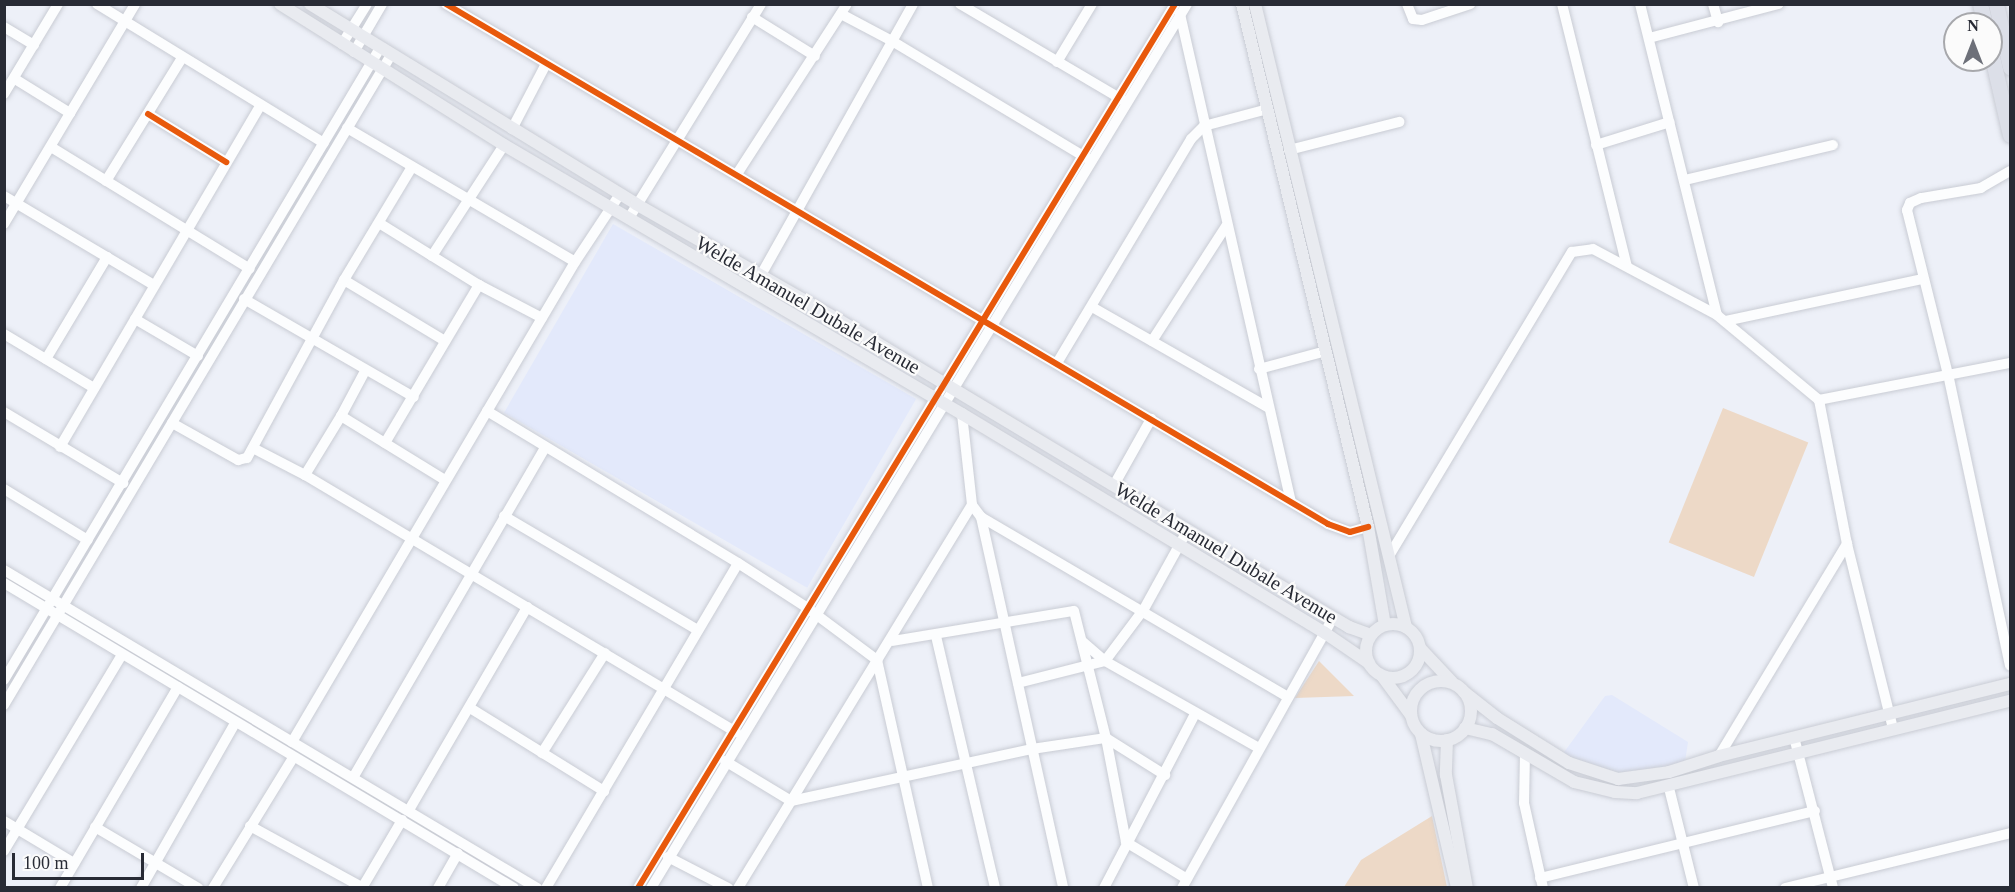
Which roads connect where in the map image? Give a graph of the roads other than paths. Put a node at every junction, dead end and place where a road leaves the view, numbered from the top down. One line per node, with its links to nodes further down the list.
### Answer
1 (58, 4): 34 (street)
2 (97, 4): 26 (street)
3 (135, 4): 26 (street)
4 (280, 4): 33 (main road)
5 (310, 4): 29 (main road, Welde Amanuel Dubale Avenue)
6 (367, 4): 29 (street)
7 (382, 4): 30 (street)
8 (446, 4): 40 (street)
9 (761, 4): 25 (street)
10 (913, 4): 32 (street)
11 (960, 4): 39 (street)
12 (1187, 4): 23 (street)
13 (1242, 4): 48 (main road)
14 (1254, 4): 63 (main road)
15 (1407, 4): 16 (street)
16 (1470, 4)
17 (1562, 4): 61 (street)
18 (1640, 4): 31 (street)
19 (1713, 4): 27 (street)
20 (1779, 4): 27 (street)
21 (1996, 4): 42 (highway)
22 (1090, 5): 39 (street)
23 (1178, 8): 46 (street); 53 (street)
24 (844, 9): 32 (street); 37 (street)
25 (752, 17): 37 (street); 57 (street)
26 (125, 21): 38 (street); 49 (street)
27 (1718, 22): 31 (street)
28 (4, 27): 34 (street)
29 (351, 30): 30 (main road, Welde Amanuel Dubale Avenue); 33 (street)
30 (363, 37): 35 (main road, Welde Amanuel Dubale Avenue); 36 (street)
31 (1649, 38): 52 (street)
32 (892, 40): 64 (street); 77 (street)
33 (342, 44): 36 (main road)
34 (34, 45): 44 (street)
35 (385, 51): 41 (street); 55 (main road, Welde Amanuel Dubale Avenue)
36 (354, 52): 41 (main road)
37 (815, 56): 68 (street)
38 (182, 58): 47 (street); 50 (street)
39 (1057, 62): 46 (street)
40 (546, 64): 55 (street); 57 (street)
41 (376, 66): 54 (street); 58 (street); 59 (main road)
42 (2010, 67)
43 (1996, 72): 56 (highway)
44 (15, 79): 45 (street); 49 (street)
45 (4, 94)
46 (1123, 100): 64 (street)
47 (260, 106): 58 (street); 65 (street)
48 (1268, 109): 53 (street); 104 (main road)
49 (70, 113): 62 (street)
50 (148, 114): 65 (street); 70 (street)
51 (1399, 122): 63 (street)
52 (1670, 122): 61 (street); 69 (street)
53 (1204, 126): 81 (street); 95 (street)
54 (347, 128): 66 (street); 94 (street)
55 (512, 129): 71 (main road, Welde Amanuel Dubale Avenue)
56 (2010, 135)
57 (678, 141): 68 (street); 75 (street)
58 (324, 143): 87 (street)
59 (504, 145): 73 (street); 76 (main road)
60 (1833, 145): 69 (street)
61 (1596, 146): 86 (street)
62 (51, 147): 70 (street); 74 (street)
63 (1289, 150): 145 (main road)
64 (1087, 158): 99 (street)
65 (226, 162): 82 (street)
66 (412, 167): 73 (street); 79 (street)
67 (2010, 171): 89 (street)
68 (737, 174): 77 (street)
69 (1686, 180): 97 (street)
70 (106, 181): 82 (street)
71 (620, 195): 75 (main road, Welde Amanuel Dubale Avenue); 76 (street)
72 (4, 196): 74 (street)
73 (469, 200): 83 (street); 85 (street)
74 (17, 203): 80 (street); 84 (street)
75 (636, 204): 78 (street); 88 (main road, Welde Amanuel Dubale Avenue)
76 (611, 208): 78 (main road); 85 (street)
77 (794, 210): 88 (street); 99 (street)
78 (629, 218): 93 (main road)
79 (380, 223): 83 (street); 90 (street)
80 (4, 224)
81 (1226, 226): 103 (street); 109 (street)
82 (186, 228): 87 (street); 91 (street)
83 (432, 256): 92 (street)
84 (107, 257): 91 (street); 106 (street)
85 (575, 262): 96 (street)
86 (1627, 266): 97 (street); 145 (street)
87 (250, 268): 105 (street)
88 (759, 277): 93 (street); 112 (main road, Welde Amanuel Dubale Avenue)
89 (1922, 279): 97 (street); 111 (street)
90 (344, 280): 101 (street); 102 (street)
91 (154, 285): 98 (street)
92 (479, 285): 96 (street); 102 (street)
93 (752, 291): 115 (main road)
94 (244, 299): 101 (street); 123 (street)
95 (1092, 307): 103 (street); 107 (street)
96 (542, 318): 118 (street)
97 (1721, 318): 116 (street)
98 (135, 320): 105 (street); 113 (street)
99 (987, 321): 107 (street); 112 (street)
100 (4, 334): 106 (street)
101 (311, 339): 110 (street); 126 (street)
102 (445, 341): 114 (street)
103 (1152, 341): 117 (street)
104 (1326, 351): 109 (street); 139 (main road)
105 (198, 356): 132 (street)
106 (46, 359): 113 (street)
107 (1057, 363): 122 (street)
108 (2010, 363): 111 (street)
109 (1259, 369): 117 (street)
110 (365, 371): 114 (street); 121 (street)
111 (1948, 374): 116 (street); 174 (street)
112 (946, 387): 115 (street); 128 (main road, Welde Amanuel Dubale Avenue)
113 (94, 388): 125 (street)
114 (414, 397): 124 (street)
115 (939, 400): 120 (main road); 155 (street)
116 (1819, 400): 143 (street)
117 (1268, 407): 135 (street)
118 (488, 411): 127 (street); 131 (street)
119 (4, 412): 125 (street)
120 (962, 414): 129 (main road); 136 (street)
121 (341, 416): 124 (street); 130 (street)
122 (1151, 419): 133 (street); 135 (street)
123 (172, 423): 126 (street); 151 (street)
124 (385, 443): 131 (street)
125 (60, 447): 132 (street)
126 (253, 448): 130 (street)
127 (545, 448): 137 (street); 146 (street)
128 (1054, 452): 129 (main road); 133 (main road, Welde Amanuel Dubale Avenue)
129 (1046, 465): 144 (main road)
130 (305, 475): 141 (street)
131 (445, 480): 141 (street)
132 (123, 483): 142 (street)
133 (1114, 485): 140 (main road, Welde Amanuel Dubale Avenue)
134 (4, 489): 142 (street)
135 (1291, 502): 139 (street)
136 (972, 505): 138 (street); 165 (street)
137 (504, 516): 148 (street); 161 (street)
138 (981, 517): 154 (street); 158 (street)
139 (1368, 527): 159 (main road)
140 (1187, 531): 144 (street); 157 (main road, Welde Amanuel Dubale Avenue)
141 (411, 538): 148 (street); 198 (street)
142 (88, 540): 150 (street)
143 (1847, 544): 186 (street); 204 (street)
144 (1179, 545): 154 (street); 162 (main road)
145 (1389, 556): 160 (main road)
146 (738, 562): 155 (street); 161 (street)
147 (4, 570): 150 (street)
148 (471, 573): 152 (street); 209 (street)
149 (4, 583): 153 (street)
150 (54, 599): 151 (street); 153 (street)
151 (64, 604): 156 (street); 198 (street)
152 (527, 607): 168 (street); 185 (street)
153 (48, 609): 156 (street); 176 (street)
154 (1144, 609): 171 (street); 182 (street)
155 (811, 610): 170 (street); 192 (street); 194 (street)
156 (58, 615): 169 (street); 184 (street)
157 (1333, 618): 162 (street); 163 (main road, Welde Amanuel Dubale Avenue)
158 (1003, 622): 164 (street); 166 (street); 177 (street)
159 (1385, 625): 160 (main road); 163 (main road)
160 (1406, 627): 167 (main road)
161 (696, 629): 180 (street)
162 (1325, 633): 172 (main road); 182 (street)
163 (1371, 635): 172 (main road)
164 (936, 636): 165 (street); 207 (street)
165 (892, 641): 170 (street)
166 (1083, 642): 171 (street); 173 (street)
167 (1420, 649): 175 (main road); 181 (main road)
168 (605, 653): 180 (street); 202 (street)
169 (122, 655): 179 (street); 221 (street)
170 (877, 660): 211 (street); 214 (street)
171 (1105, 661): 173 (street); 187 (street)
172 (1369, 663): 175 (main road)
173 (1089, 665): 177 (street); 196 (street)
174 (2010, 665)
175 (1382, 676): 188 (main road)
176 (4, 680)
177 (1018, 683): 200 (street)
178 (2010, 684): 186 (main road)
179 (178, 687): 189 (street); 220 (street)
180 (664, 688): 192 (street); 213 (street)
181 (1460, 688): 188 (main road); 190 (main road); 210 (main road)
182 (1288, 698): 199 (street)
183 (2010, 701): 191 (main road)
184 (4, 705)
185 (470, 708): 202 (street); 215 (street)
186 (1889, 712): 191 (street); 195 (main road)
187 (1196, 714): 199 (street); 208 (street)
188 (1411, 715): 193 (main road)
189 (235, 723): 205 (street); 228 (street)
190 (1465, 728): 197 (main road); 203 (main road)
191 (1893, 728): 201 (main road)
192 (731, 729): 194 (street); 242 (street)
193 (1421, 734): 197 (main road); 250 (main road)
194 (741, 736): 206 (street)
195 (1794, 737): 201 (street); 204 (main road)
196 (1106, 738): 200 (street); 208 (street); 223 (street)
197 (1447, 740): 251 (main road)
198 (292, 742): 209 (street)
199 (1259, 748): 231 (street)
200 (1032, 749): 207 (street); 248 (street)
201 (1798, 751): 212 (main road); 216 (street)
202 (542, 753): 213 (street)
203 (1525, 753): 212 (main road); 232 (street)
204 (1719, 756): 210 (main road)
205 (293, 758): 218 (street); 219 (street)
206 (724, 761): 214 (street); 227 (street)
207 (968, 763): 211 (street); 247 (street)
208 (1165, 775): 223 (street)
209 (354, 776): 215 (street)
210 (1652, 776): 212 (main road)
211 (904, 778): 214 (street); 246 (street)
212 (1663, 789): 224 (street)
213 (604, 790): 241 (street)
214 (791, 801): 245 (street)
215 (409, 810): 240 (street)
216 (1815, 811): 224 (street); 230 (street)
217 (4, 820): 221 (street)
218 (402, 820): 226 (street); 233 (street)
219 (250, 826): 233 (street); 237 (street)
220 (95, 827): 228 (street); 229 (street)
221 (18, 828): 225 (street); 229 (street)
222 (2010, 833): 230 (street)
223 (1126, 842): 231 (street); 249 (street)
224 (1682, 843): 232 (street); 252 (street)
225 (4, 851)
226 (458, 853): 238 (street); 239 (street)
227 (668, 857): 243 (street); 244 (street)
228 (156, 861): 235 (street); 236 (street)
229 (74, 863): 234 (street)
230 (1832, 882): 253 (street)
231 (1184, 883)
232 (1541, 883)
233 (362, 887)
234 (60, 888)
235 (141, 888)
236 (198, 888)
237 (213, 888)
238 (438, 888)
239 (514, 888)
240 (537, 888)
241 (546, 888)
242 (638, 888)
243 (651, 888)
244 (728, 888)
245 (738, 888)
246 (928, 888)
247 (995, 888)
248 (1063, 888)
249 (1104, 888)
250 (1457, 888)
251 (1467, 888)
252 (1694, 888)
253 (1785, 888)

